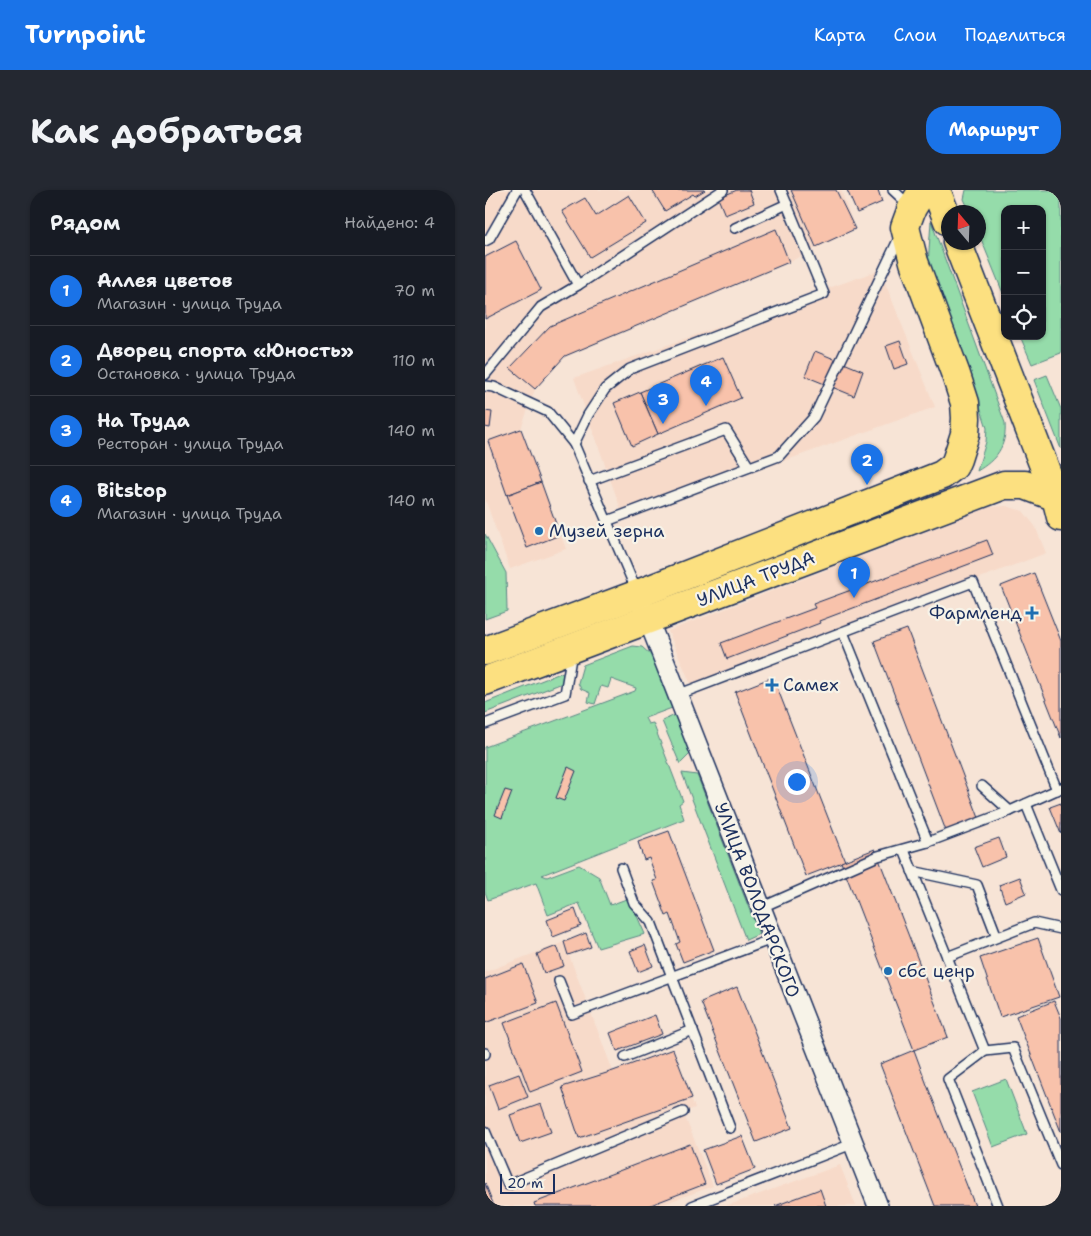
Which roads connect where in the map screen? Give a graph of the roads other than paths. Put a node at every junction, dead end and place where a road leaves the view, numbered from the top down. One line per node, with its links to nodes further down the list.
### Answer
1 (517, 190): 10 (lane)
2 (525, 190): 12 (lane)
3 (723, 190): 12 (lane)
4 (781, 190): 6 (lane)
5 (937, 190): 8 (main road)
6 (787, 204): 9 (lane); 15 (lane)
7 (908, 204): 16 (lane); 20 (main road, УЛИЦА ТРУДА)
8 (943, 205)
9 (735, 228)
10 (485, 241)
11 (960, 250): 18 (main road)
12 (578, 285): 13 (lane)
13 (485, 375)
14 (485, 386): 15 (lane)
15 (574, 444): 17 (lane)
16 (749, 467): 17 (lane); 19 (lane)
17 (589, 481): 19 (lane)
18 (1059, 507): 21 (main road, УЛИЦА ТРУДА)
19 (607, 521): 20 (lane)
20 (638, 594): 21 (street, УЛИЦА ВОЛОДАРСКОГО); 24 (main road, УЛИЦА ТРУДА)
21 (648, 620): 23 (main road, УЛИЦА ТРУДА); 26 (street, УЛИЦА ВОЛОДАРСКОГО)
22 (843, 632): 26 (lane); 29 (lane); 32 (lane)
23 (572, 648): 25 (main road, УЛИЦА ТРУДА); 27 (lane)
24 (485, 651)
25 (485, 681)
26 (677, 695): 37 (street, УЛИЦА ВОЛОДАРСКОГО)
27 (485, 724)
28 (982, 786): 31 (lane)
29 (1059, 789): 30 (lane)
30 (1026, 804): 31 (lane); 36 (lane)
31 (1010, 811): 32 (lane)
32 (928, 842): 33 (lane)
33 (904, 850): 35 (lane); 37 (lane)
34 (621, 868): 42 (lane)
35 (912, 871): 39 (lane); 41 (lane)
36 (1061, 890)
37 (760, 908): 40 (street, УЛИЦА ВОЛОДАРСКОГО)
38 (1061, 930): 39 (lane)
39 (997, 937): 41 (lane)
40 (772, 939): 42 (lane); 50 (street, УЛИЦА ВОЛОДАРСКОГО)
41 (947, 957): 45 (lane)
42 (673, 976): 43 (lane); 44 (lane)
43 (559, 981)
44 (693, 1030): 46 (lane); 48 (lane)
45 (985, 1051): 52 (lane); 55 (lane)
46 (625, 1057)
47 (683, 1112): 51 (lane)
48 (730, 1128)
49 (485, 1131): 51 (lane)
50 (852, 1144): 53 (lane); 54 (street, УЛИЦА ВОЛОДАРСКОГО)
51 (489, 1151)
52 (1061, 1165)
53 (692, 1206)
54 (878, 1206)
55 (998, 1206)

